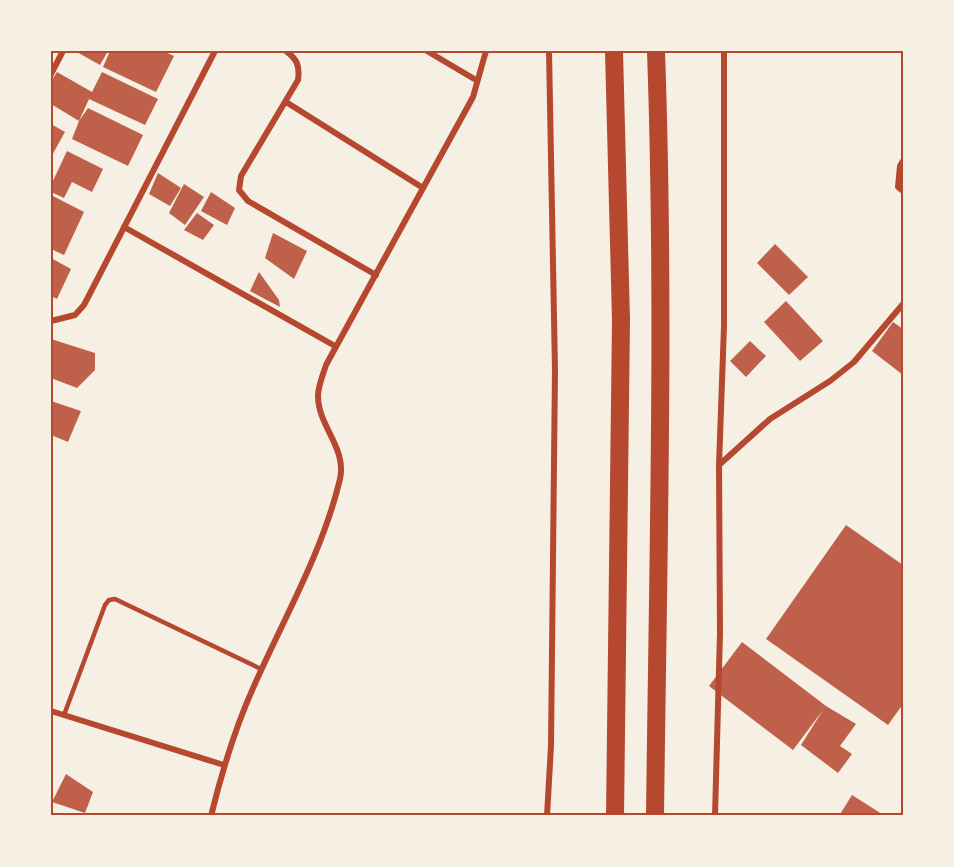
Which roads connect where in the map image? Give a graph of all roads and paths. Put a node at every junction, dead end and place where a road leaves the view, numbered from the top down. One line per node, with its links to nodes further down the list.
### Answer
1 (63, 51): 10 (street)
2 (215, 51): 16 (street)
3 (285, 51): 12 (street)
4 (427, 51): 11 (street)
5 (486, 51): 11 (street)
6 (549, 51): 27 (street)
7 (614, 51): 28 (highway)
8 (656, 51): 29 (highway)
9 (724, 51): 21 (street)
10 (51, 74)
11 (476, 80): 14 (street)
12 (286, 102): 14 (street); 17 (street)
13 (903, 161): 15 (street)
14 (423, 188): 17 (street)
15 (903, 191)
16 (124, 227): 19 (street); 20 (street)
17 (376, 275): 20 (street)
18 (903, 304): 21 (street)
19 (51, 321)
20 (335, 346): 22 (street)
21 (719, 465): 30 (street)
22 (261, 669): 24 (lane); 25 (street)
23 (51, 711): 24 (street)
24 (64, 715): 25 (street)
25 (224, 765): 26 (street)
26 (211, 816)
27 (547, 816)
28 (615, 816)
29 (655, 816)
30 (715, 816)

